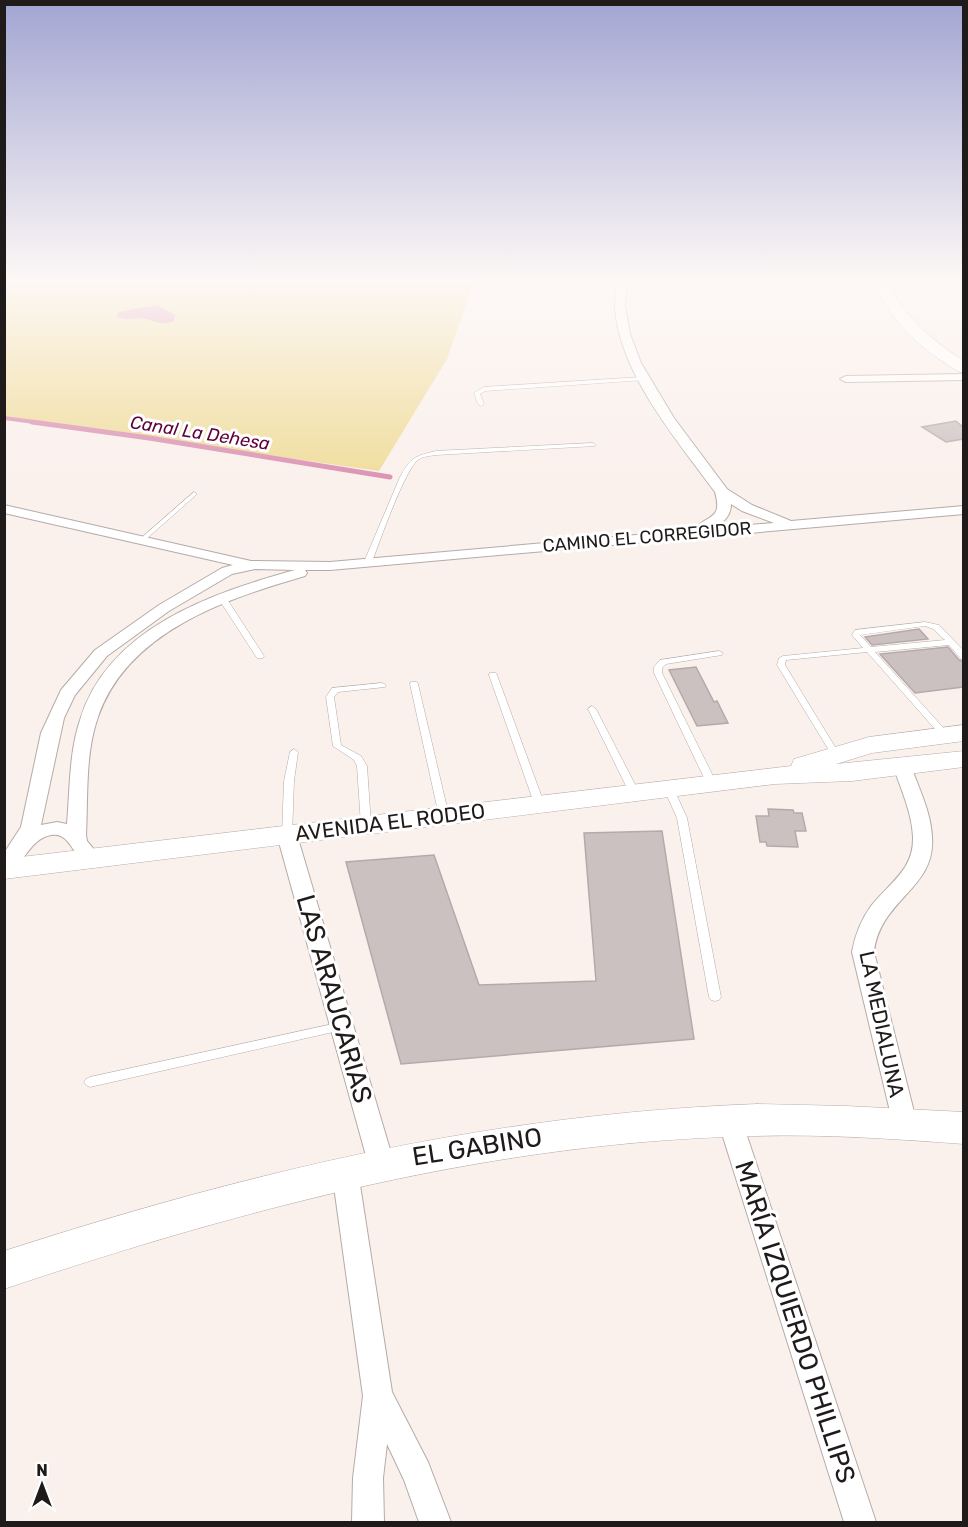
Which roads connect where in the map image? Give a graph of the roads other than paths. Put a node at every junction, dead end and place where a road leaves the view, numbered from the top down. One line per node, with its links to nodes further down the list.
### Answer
1 (632, 349): 5 (street)
2 (936, 349): 3 (main road)
3 (963, 368)
4 (963, 377): 6 (street)
5 (643, 379): 7 (lane); 9 (street)
6 (846, 379)
7 (481, 404)
8 (593, 445): 17 (lane)
9 (722, 492): 13 (street); 14 (street)
10 (194, 494): 15 (lane)
11 (4, 509): 15 (street)
12 (963, 510): 13 (street, CAMINO EL CORREGIDOR)
13 (797, 524): 14 (street, CAMINO EL CORREGIDOR)
14 (694, 533): 17 (street, CAMINO EL CORREGIDOR)
15 (141, 541): 16 (street)
16 (198, 554): 18 (street); 20 (street)
17 (368, 562): 19 (street, CAMINO EL CORREGIDOR)
18 (255, 565): 19 (street, CAMINO EL CORREGIDOR); 20 (street, CAMINO EL CORREGIDOR)
19 (330, 566): 21 (street, CAMINO EL CORREGIDOR)
20 (195, 589): 45 (street, CAMINO EL CORREGIDOR)
21 (222, 597): 25 (lane); 43 (street, CAMINO EL CORREGIDOR)
22 (951, 642): 23 (lane); 23 (lane); 26 (lane)
23 (868, 650): 31 (lane); 33 (lane)
24 (719, 653): 37 (lane)
25 (260, 656)
26 (963, 657)
27 (493, 675): 40 (lane)
28 (414, 684): 41 (lane)
29 (382, 685): 42 (lane)
30 (592, 710): 39 (lane)
31 (954, 734): 33 (main road, AVENIDA EL RODEO)
32 (294, 752): 44 (lane)
33 (836, 755): 36 (main road, AVENIDA EL RODEO)
34 (963, 759): 35 (main road, AVENIDA EL RODEO)
35 (902, 766): 36 (main road, AVENIDA EL RODEO); 52 (street, LA MEDIALUNA)
36 (775, 775): 37 (main road, AVENIDA EL RODEO)
37 (711, 782): 38 (main road, AVENIDA EL RODEO)
38 (668, 787): 39 (main road, AVENIDA EL RODEO); 48 (lane)
39 (634, 792): 40 (main road, AVENIDA EL RODEO)
40 (539, 803): 41 (main road, AVENIDA EL RODEO)
41 (444, 816): 42 (main road, AVENIDA EL RODEO)
42 (366, 825): 44 (main road, AVENIDA EL RODEO)
43 (76, 835): 45 (street, CAMINO EL CORREGIDOR); 46 (street)
44 (287, 835): 46 (main road, AVENIDA EL RODEO); 49 (street, LAS ARAUCARIAS)
45 (26, 840): 47 (street, CAMINO EL CORREGIDOR)
46 (92, 859): 47 (main road, AVENIDA EL RODEO)
47 (4, 868)
48 (715, 997)
49 (342, 1026): 50 (lane); 54 (street, LAS ARAUCARIAS)
50 (90, 1082)
51 (730, 1120): 52 (main road, EL GABINO); 54 (main road, EL GABINO); 60 (street, MARÍA IZQUIERDO PHILLIPS)
52 (905, 1124): 53 (main road, EL GABINO)
53 (963, 1128)
54 (381, 1163): 55 (main road, EL GABINO)
55 (345, 1172): 56 (main road, EL GABINO); 57 (street)
56 (4, 1270)
57 (378, 1396): 58 (street); 59 (street)
58 (368, 1522)
59 (435, 1522)
60 (860, 1522)

